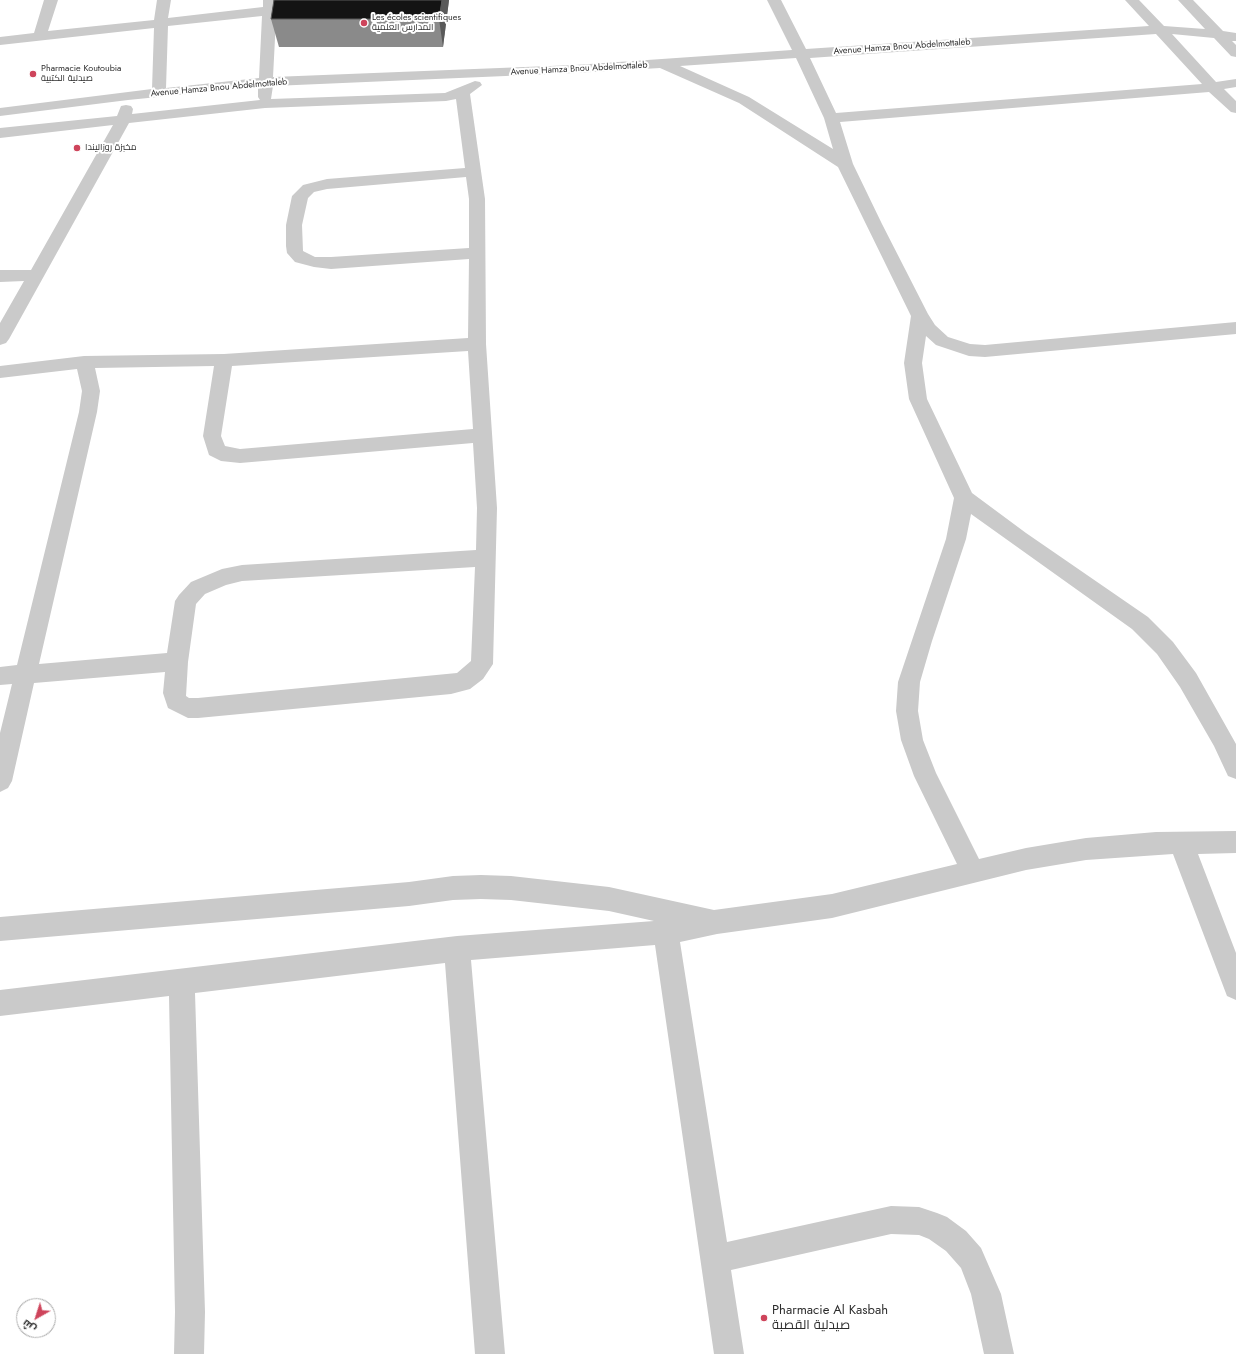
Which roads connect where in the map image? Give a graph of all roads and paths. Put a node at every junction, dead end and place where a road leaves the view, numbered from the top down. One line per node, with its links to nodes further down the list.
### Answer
1 (51, 0): 10 (street)
2 (164, 0): 7 (street)
3 (774, 0): 14 (street)
4 (1132, 0): 8 (street)
5 (1185, 0): 9 (street)
6 (269, 5): 7 (street); 17 (street)
7 (161, 22): 10 (street); 21 (street)
8 (1158, 30): 9 (street, Avenue Hamza Bnou Abdelmottaleb); 14 (street, Avenue Hamza Bnou Abdelmottaleb); 19 (street)
9 (1218, 35): 11 (street, Avenue Hamza Bnou Abdelmottaleb); 13 (street)
10 (40, 36): 12 (street)
11 (1236, 37)
12 (0, 41)
13 (1236, 53)
14 (801, 54): 15 (street, Avenue Hamza Bnou Abdelmottaleb); 26 (street)
15 (660, 64): 16 (street, Avenue Hamza Bnou Abdelmottaleb); 29 (street)
16 (483, 74): 17 (street, Avenue Hamza Bnou Abdelmottaleb); 20 (street)
17 (266, 82): 21 (street, Avenue Hamza Bnou Abdelmottaleb); 23 (street)
18 (1236, 82): 19 (street)
19 (1213, 87): 24 (street); 26 (street)
20 (462, 92): 23 (street); 30 (street)
21 (159, 93): 22 (street, Avenue Hamza Bnou Abdelmottaleb)
22 (128, 96): 25 (street, Avenue Hamza Bnou Abdelmottaleb); 27 (street)
23 (264, 104): 27 (street)
24 (1236, 109)
25 (0, 112)
26 (831, 118): 29 (street)
27 (124, 119): 28 (street); 32 (street)
28 (0, 133)
29 (845, 164): 34 (street)
30 (473, 172): 31 (street); 31 (street)
31 (476, 253): 37 (street)
32 (36, 275): 33 (street); 36 (street)
33 (0, 276)
34 (920, 316): 35 (street); 42 (street)
35 (1236, 328)
36 (0, 339)
37 (477, 344): 38 (street); 41 (street)
38 (224, 360): 39 (street); 41 (street)
39 (84, 362): 40 (street); 45 (street)
40 (0, 372)
41 (483, 436): 43 (street)
42 (964, 498): 47 (street); 51 (street)
43 (486, 558): 44 (street); 44 (street)
44 (177, 662): 45 (street)
45 (25, 675): 46 (street); 48 (street)
46 (0, 676)
47 (1236, 769)
48 (0, 781)
49 (1181, 842): 50 (street); 51 (street); 57 (street)
50 (1236, 842)
51 (973, 872): 52 (street)
52 (717, 922): 53 (street); 54 (street)
53 (0, 929)
54 (666, 932): 55 (street); 59 (street)
55 (457, 949): 56 (street); 61 (street)
56 (182, 983): 58 (street); 60 (street)
57 (1236, 988)
58 (0, 1003)
59 (714, 1259): 62 (street); 63 (street)
60 (189, 1354)
61 (490, 1354)
62 (729, 1354)
63 (999, 1354)

